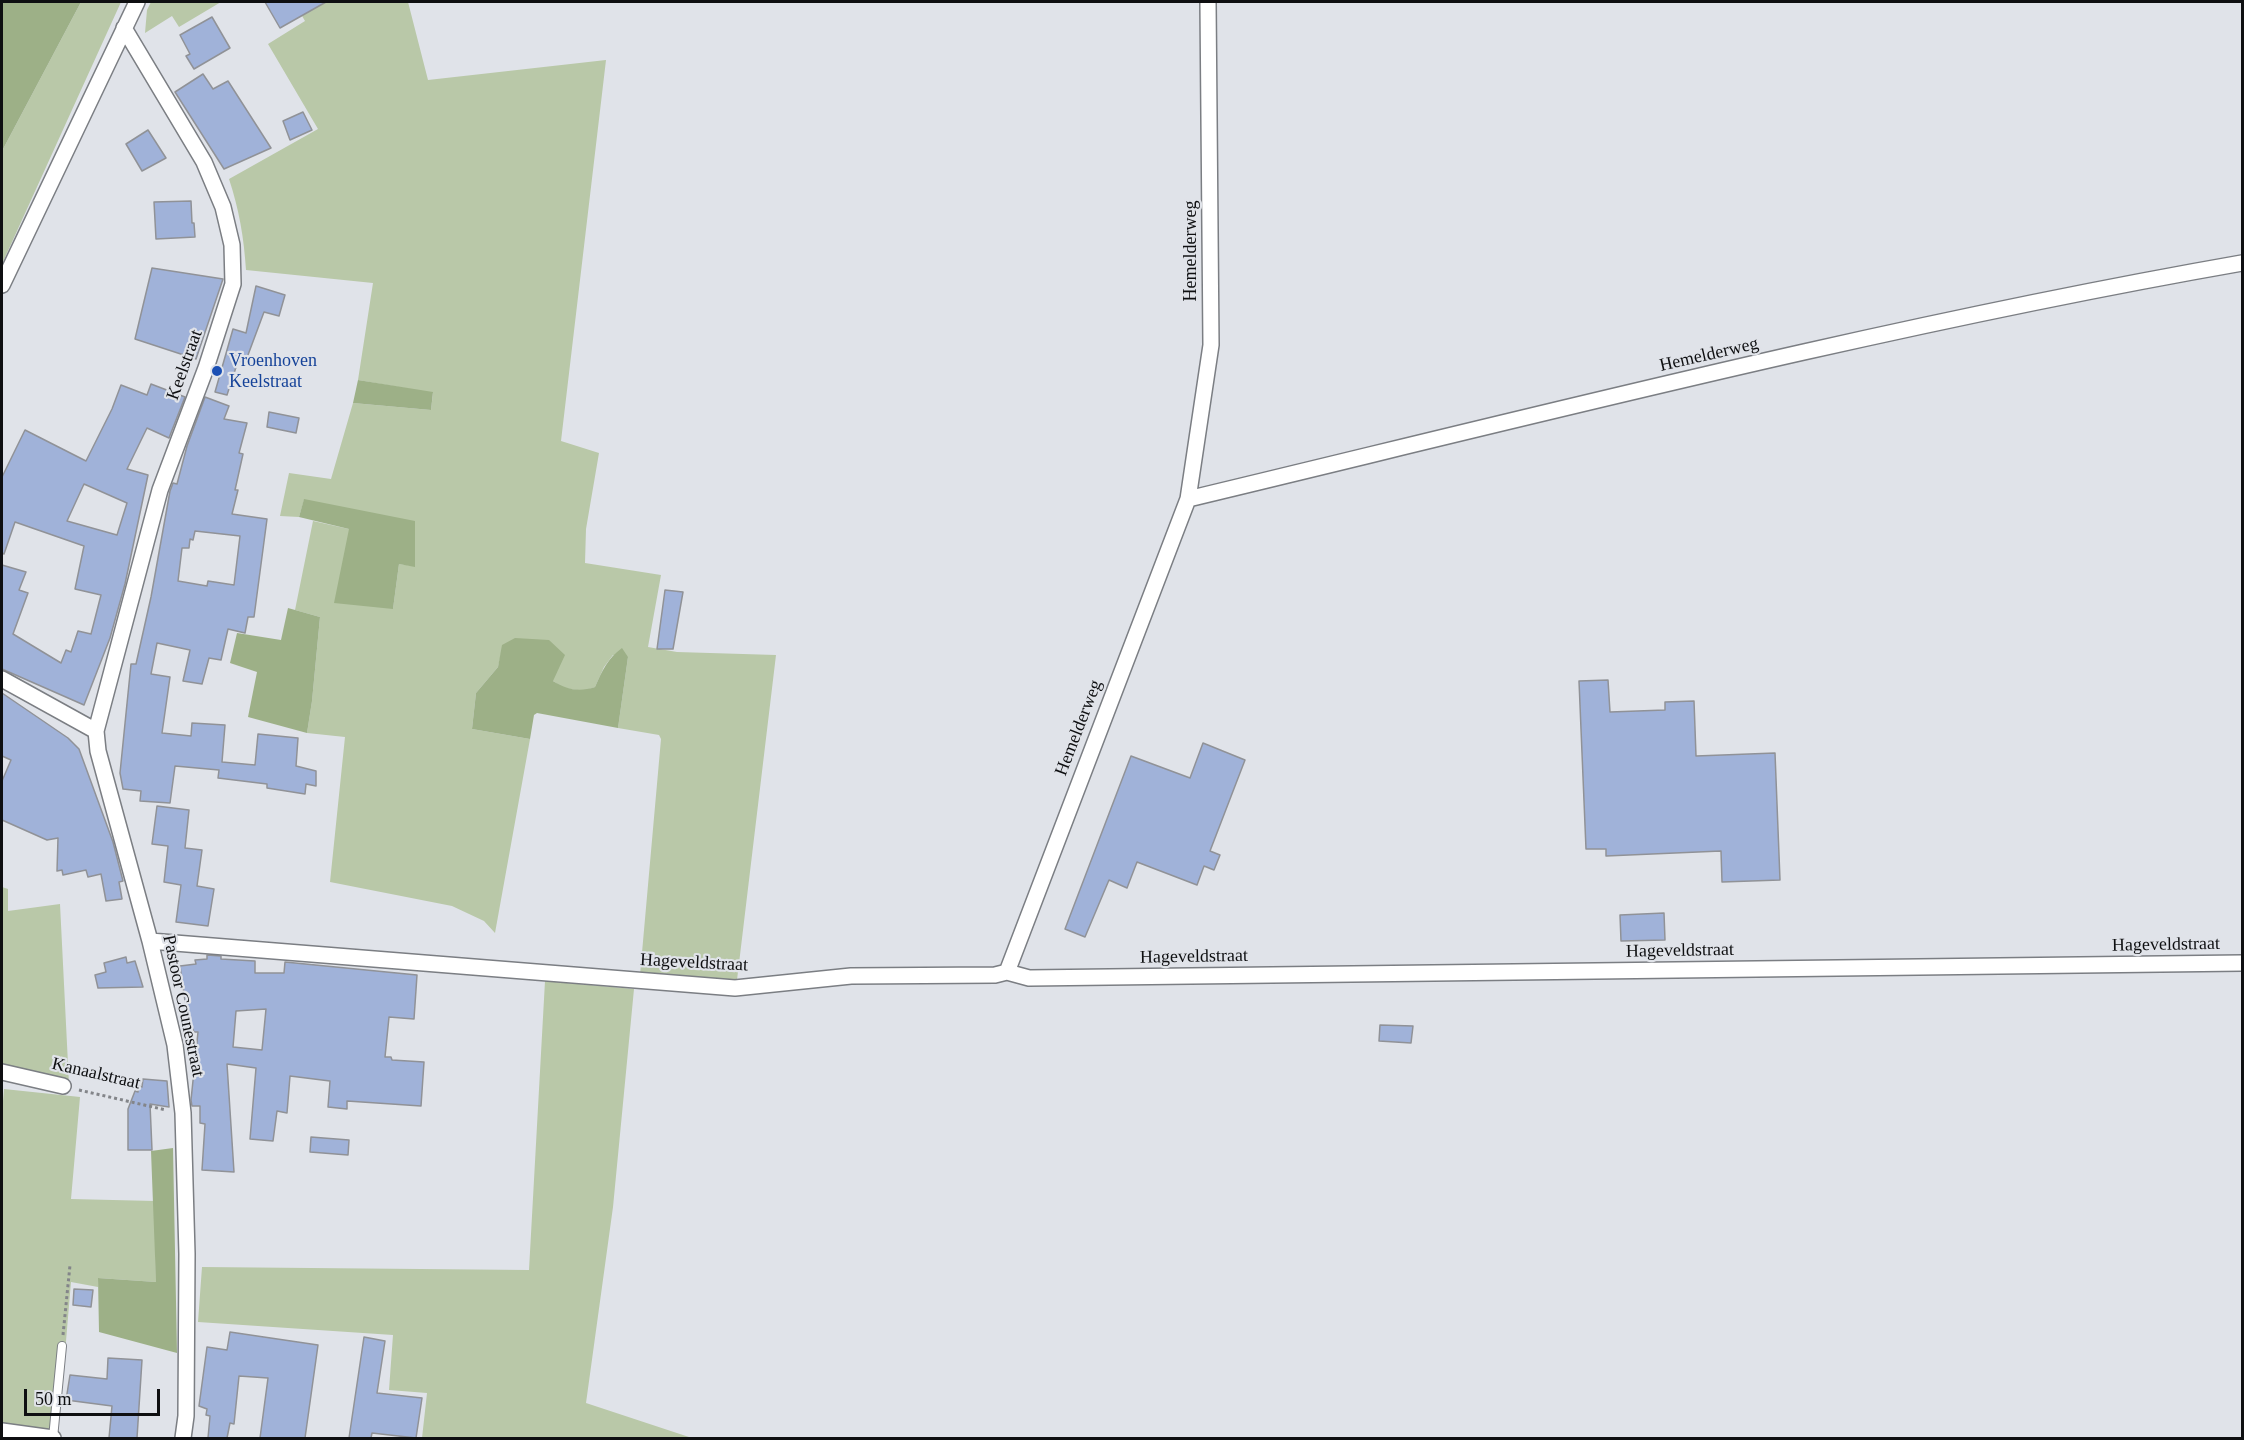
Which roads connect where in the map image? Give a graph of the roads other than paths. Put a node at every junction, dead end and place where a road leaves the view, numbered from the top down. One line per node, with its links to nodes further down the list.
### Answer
1 (137, 2): 3 (street)
2 (1208, 2): 6 (street, Hemelderweg)
3 (124, 28): 5 (street); 8 (street, Keelstraat)
4 (2242, 263): 6 (street, Hemelderweg)
5 (2, 280)
6 (1188, 499): 11 (street, Hemelderweg)
7 (2, 679): 8 (street)
8 (96, 731): 9 (street, Pastoor Counestraat)
9 (150, 940): 11 (street, Hageveldstraat); 17 (street, Pastoor Counestraat)
10 (2242, 963): 11 (street, Hageveldstraat)
11 (1007, 972)
12 (2, 1072): 13 (street, Kanaalstraat)
13 (63, 1086)
14 (62, 1346): 16 (lane)
15 (2, 1431): 16 (street)
16 (53, 1438)
17 (183, 1438)

